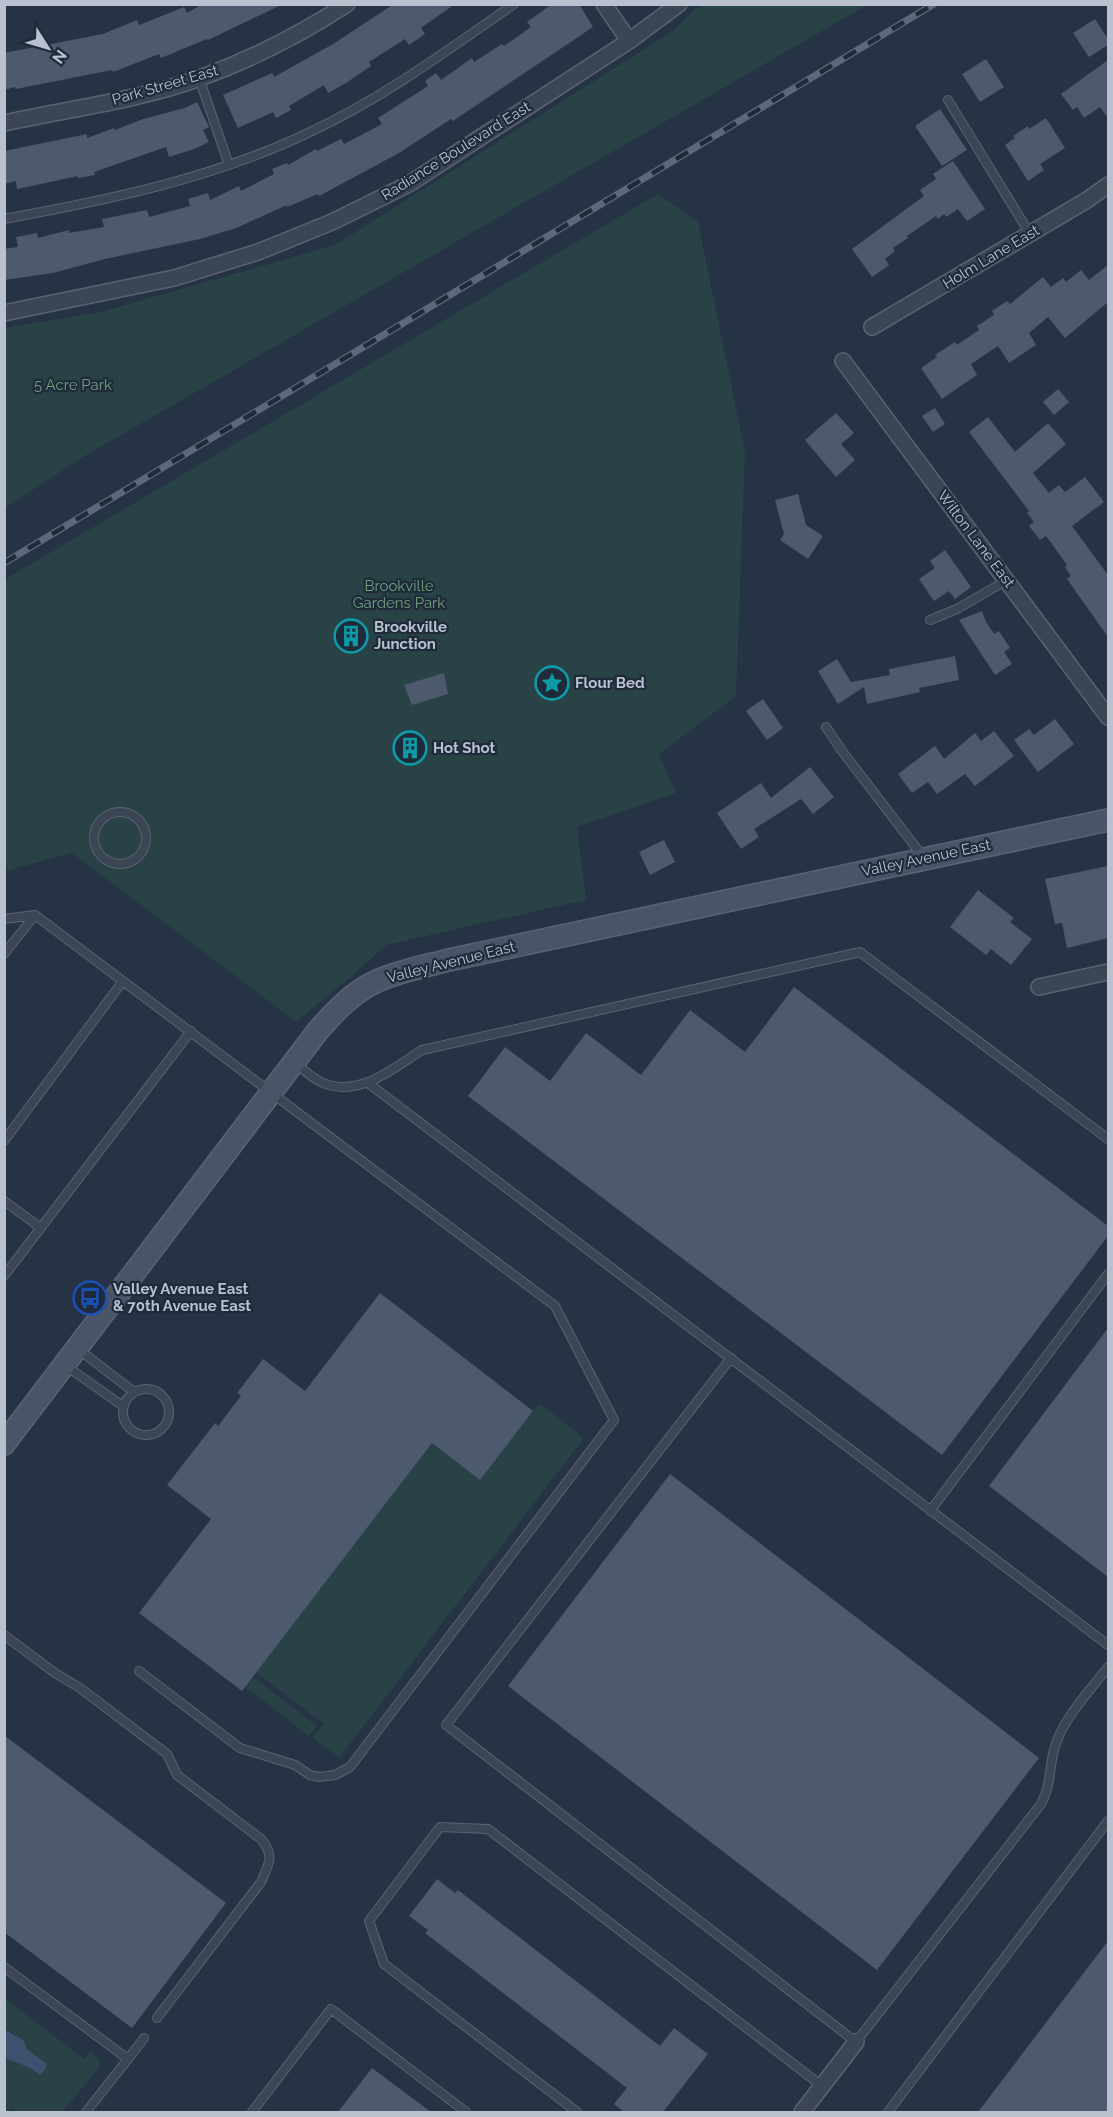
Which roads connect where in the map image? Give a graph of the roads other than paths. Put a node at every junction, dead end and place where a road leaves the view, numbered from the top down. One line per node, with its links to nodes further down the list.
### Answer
1 (347, 4): 6 (street, Park Street East)
2 (514, 4): 9 (lane)
3 (604, 4): 5 (street)
4 (679, 4): 5 (street, Radiance Boulevard East)
5 (629, 41): 13 (street, Radiance Boulevard East)
6 (199, 78): 8 (street, Park Street East); 9 (lane)
7 (948, 100): 12 (lane)
8 (4, 123)
9 (229, 165): 11 (lane)
10 (1108, 185): 12 (street, Holm Lane East)
11 (4, 219)
12 (1030, 234): 14 (street, Holm Lane East)
13 (4, 313)
14 (872, 327)
15 (843, 361): 16 (street, Wilton Lane East)
16 (1007, 580): 17 (lane); 18 (street, Wilton Lane East)
17 (930, 620)
18 (1108, 717)
19 (826, 727): 22 (lane)
20 (1108, 820): 22 (main road, Valley Avenue East)
21 (97, 849): 21 (lane)
22 (925, 859): 30 (main road, Valley Avenue East)
23 (35, 915): 24 (lane); 25 (lane); 27 (lane)
24 (4, 919)
25 (4, 954)
26 (1108, 972): 28 (street)
27 (123, 981): 29 (lane); 34 (lane)
28 (1039, 987)
29 (191, 1031): 32 (lane); 36 (lane)
30 (295, 1063): 31 (lane); 32 (main road, Valley Avenue East)
31 (368, 1083): 33 (lane); 40 (lane)
32 (272, 1091): 39 (main road, Valley Avenue East); 48 (lane)
33 (1108, 1139)
34 (4, 1141)
35 (4, 1201): 36 (lane)
36 (41, 1228): 38 (lane)
37 (1108, 1274): 44 (lane)
38 (4, 1276)
39 (71, 1357): 41 (lane); 42 (lane); 43 (main road, Valley Avenue East)
40 (731, 1358): 44 (lane); 53 (lane)
41 (134, 1392): 42 (lane); 42 (lane)
42 (123, 1406)
43 (4, 1444)
44 (930, 1511): 46 (lane)
45 (4, 1635): 51 (lane)
46 (1108, 1646)
47 (1108, 1667): 53 (lane)
48 (139, 1671)
49 (1108, 1821): 61 (lane)
50 (4, 1967): 54 (lane)
51 (157, 2018)
52 (144, 2038): 54 (lane)
53 (856, 2042): 55 (street)
54 (128, 2059): 56 (lane)
55 (822, 2086): 59 (lane); 60 (street)
56 (86, 2112)
57 (252, 2112): 58 (lane)
58 (466, 2112)
59 (577, 2112)
60 (802, 2112)
61 (888, 2112)

